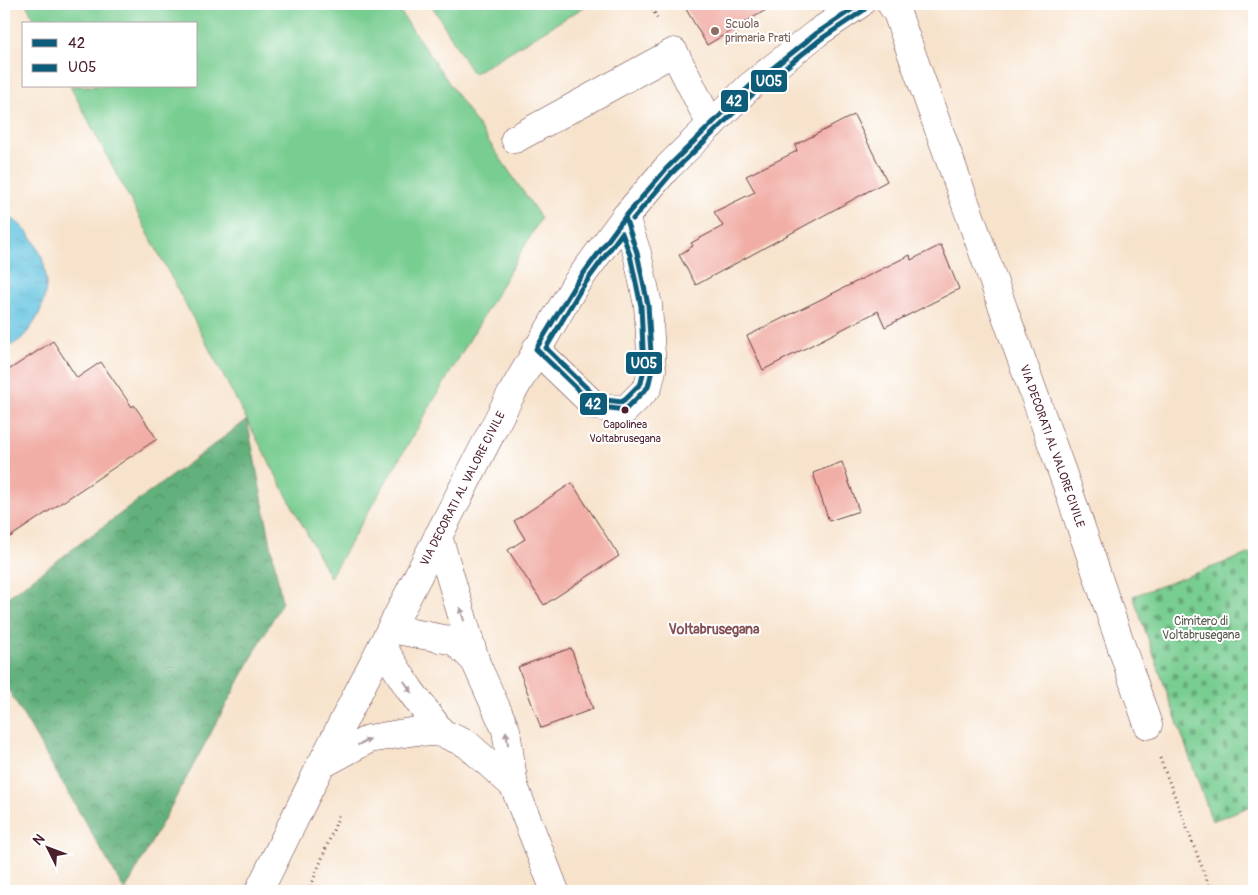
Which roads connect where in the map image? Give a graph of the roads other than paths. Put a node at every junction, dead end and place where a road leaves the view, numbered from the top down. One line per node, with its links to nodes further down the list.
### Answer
1 (860, 4): 3 (street, VIA DECORATI AL VALORE CIVILE)
2 (891, 4): 10 (street, VIA DECORATI AL VALORE CIVILE)
3 (711, 125): 4 (street); 5 (street, VIA DECORATI AL VALORE CIVILE)
4 (515, 139)
5 (625, 218): 6 (street, VIA DECORATI AL VALORE CIVILE); 6 (street)
6 (536, 349): 7 (street, VIA DECORATI AL VALORE CIVILE)
7 (438, 536): 8 (street, VIA DECORATI AL VALORE CIVILE); 9 (street, one-way to 7)
8 (386, 638): 9 (street); 11 (street, one-way to 11); 12 (street, VIA DECORATI AL VALORE CIVILE)
9 (476, 661): 13 (street, one-way to 9)
10 (1148, 724)
11 (442, 733): 12 (street, one-way to 11); 13 (street)
12 (321, 766): 14 (street, VIA DECORATI AL VALORE CIVILE)
13 (514, 786): 15 (street)
14 (259, 891)
15 (555, 891)

